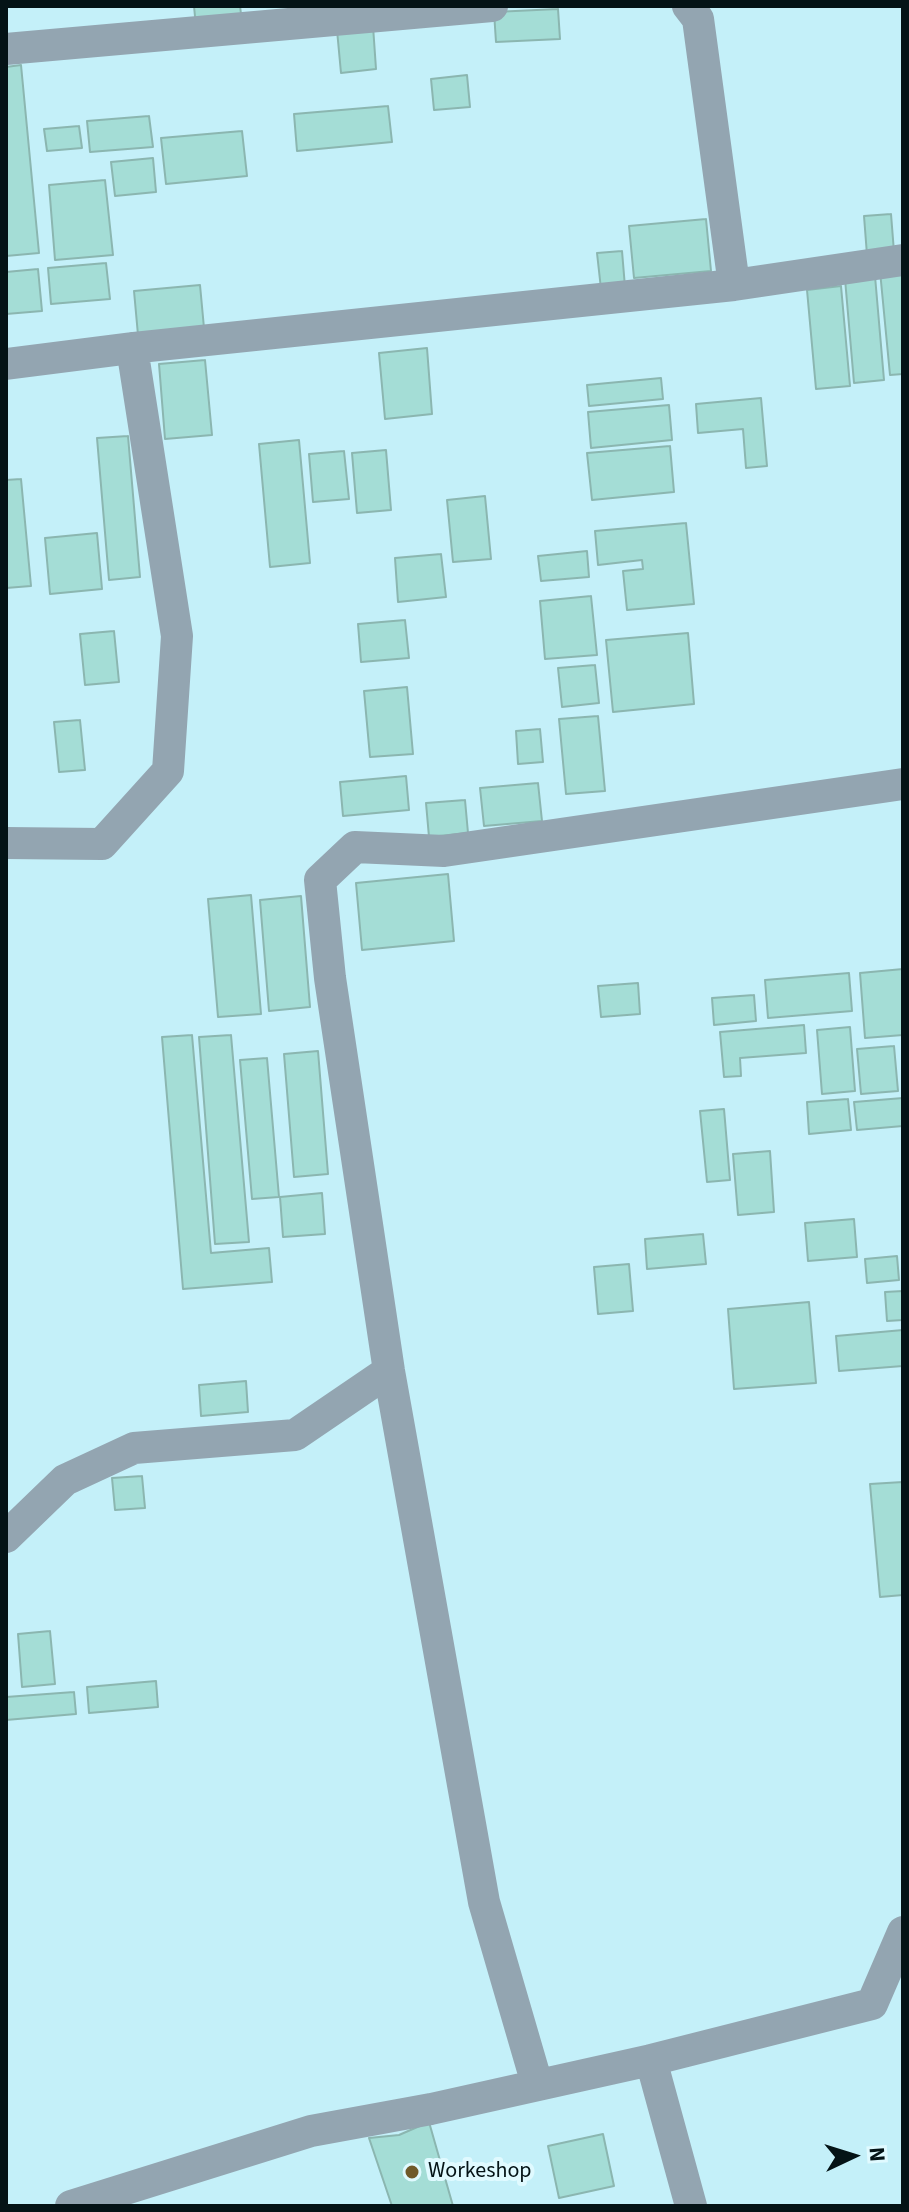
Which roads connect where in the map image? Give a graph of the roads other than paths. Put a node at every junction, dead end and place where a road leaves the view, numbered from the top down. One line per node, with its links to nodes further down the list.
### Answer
1 (492, 6): 3 (street)
2 (688, 6): 5 (street)
3 (6, 49)
4 (903, 260): 5 (street)
5 (734, 285): 6 (street)
6 (132, 348): 7 (street); 9 (street)
7 (6, 364)
8 (903, 784): 10 (street)
9 (6, 843)
10 (389, 1371): 11 (street); 14 (street)
11 (6, 1537)
12 (903, 1932): 13 (street)
13 (651, 2060): 14 (street); 16 (street)
14 (537, 2084): 15 (street)
15 (71, 2206)
16 (691, 2206)

